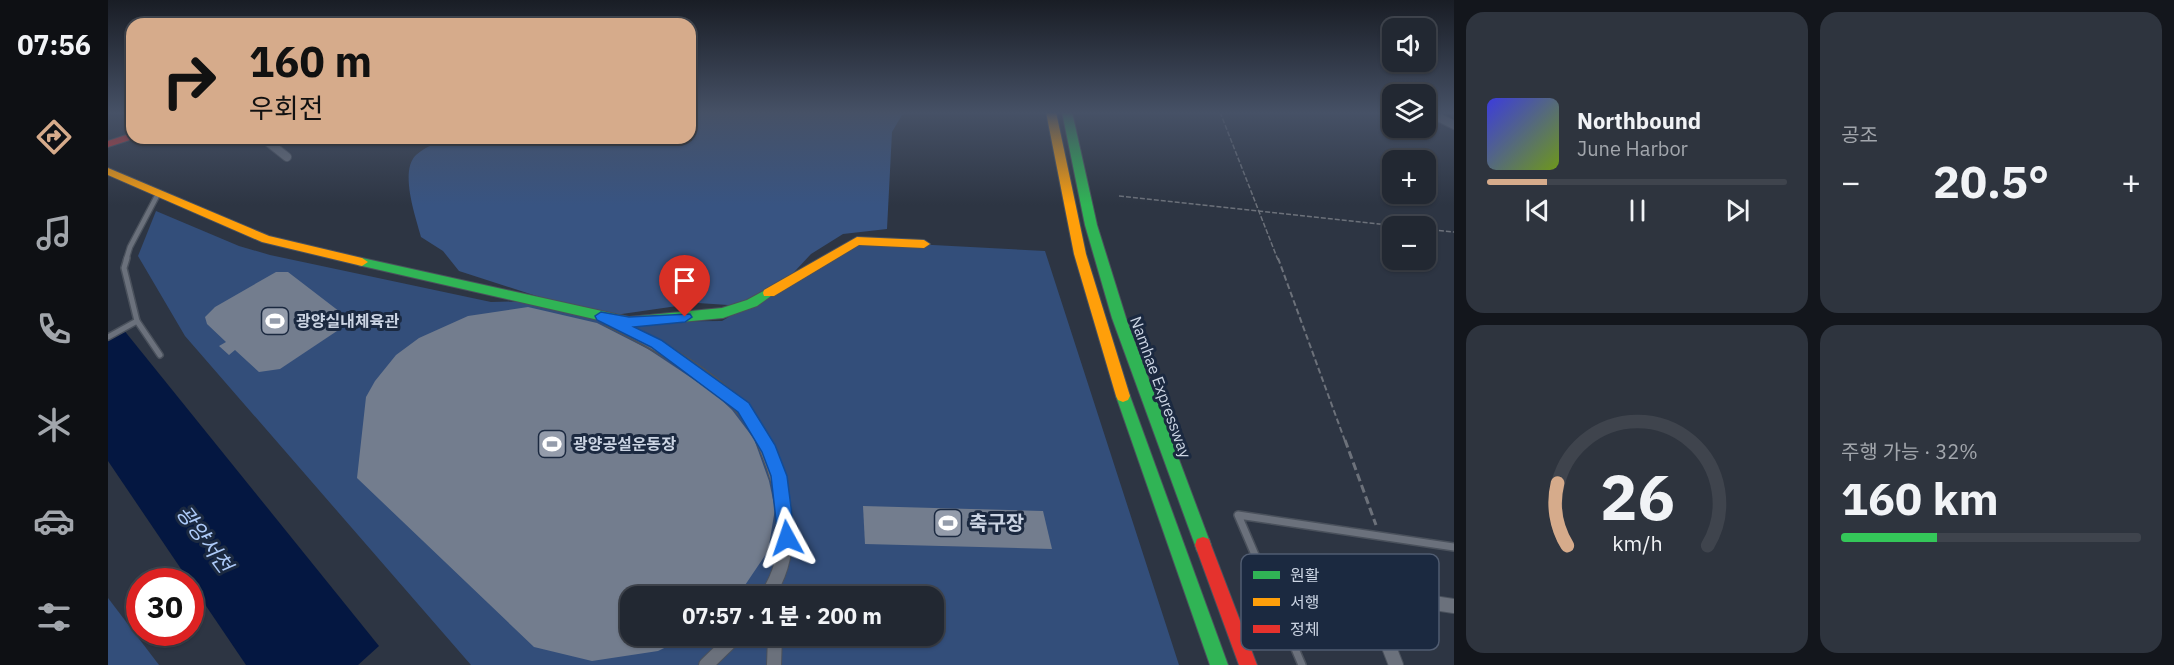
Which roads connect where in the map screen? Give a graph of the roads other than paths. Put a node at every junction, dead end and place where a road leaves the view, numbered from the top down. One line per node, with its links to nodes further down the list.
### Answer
1 (1057, 143): 27 (main road)
2 (1074, 143): 21 (main road, Namhae Expressway)
3 (271, 144): 4 (street)
4 (287, 157)
5 (108, 171): 6 (main road)
6 (158, 194): 8 (main road); 9 (lane)
7 (924, 244): 8 (main road)
8 (601, 316): 14 (street)
9 (136, 321): 10 (lane); 11 (lane)
10 (108, 337)
11 (160, 355)
12 (1454, 547): 13 (lane)
13 (1255, 554)
14 (778, 580): 15 (street); 16 (street)
15 (774, 586)
16 (778, 586)
17 (1439, 604): 18 (street)
18 (1454, 606)
19 (726, 646): 25 (street)
20 (775, 646): 26 (street)
21 (1241, 646)
22 (1242, 650): 28 (main road, Namhae Expressway)
23 (1296, 650): 29 (lane)
24 (1390, 650): 30 (street)
25 (706, 665)
26 (774, 665)
27 (1219, 665)
28 (1248, 665)
29 (1302, 665)
30 (1396, 665)

